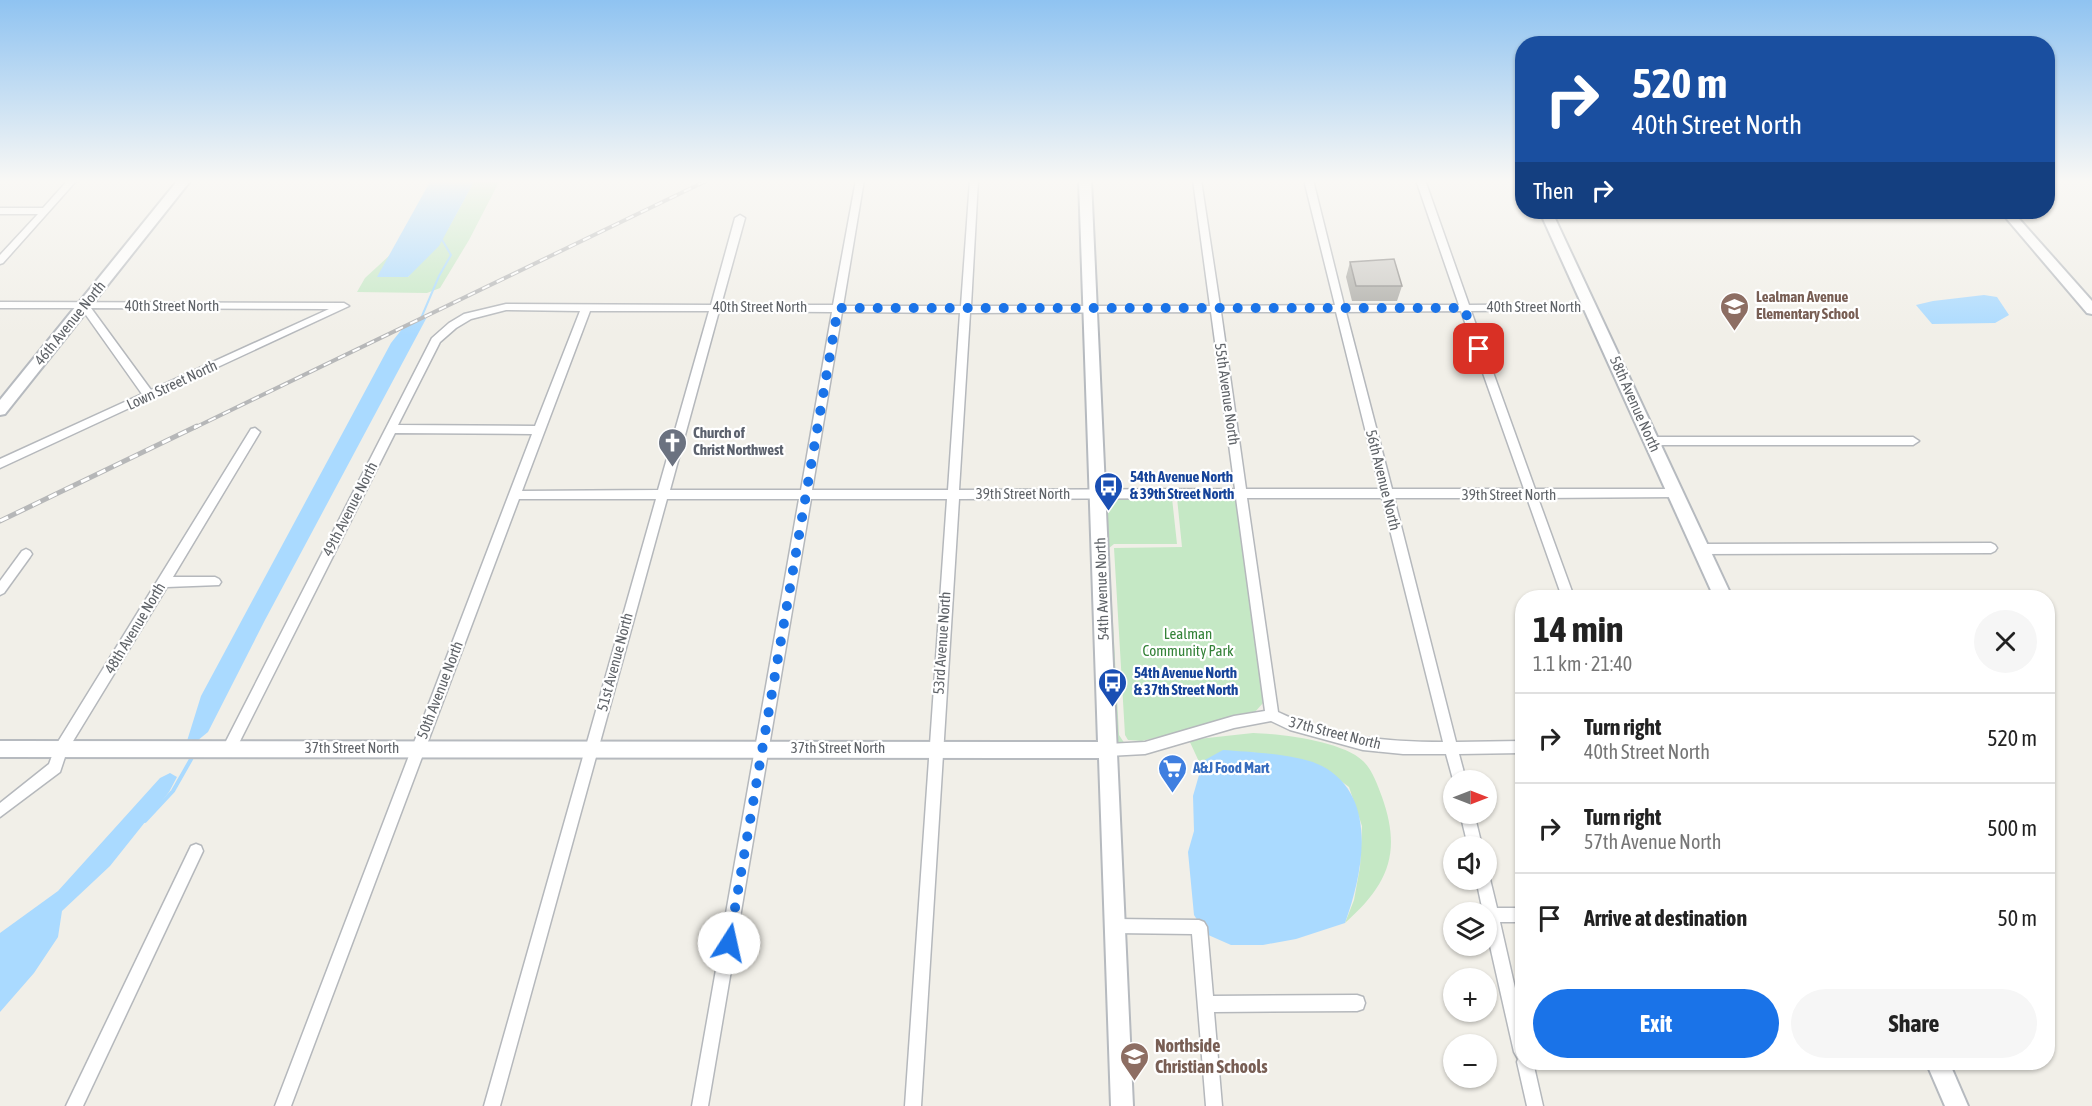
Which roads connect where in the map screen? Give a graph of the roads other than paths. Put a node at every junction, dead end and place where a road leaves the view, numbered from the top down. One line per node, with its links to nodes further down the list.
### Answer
1 (26, 232): 12 (street)
2 (144, 232): 14 (street, 46th Avenue North)
3 (736, 232): 18 (street, 51st Avenue North)
4 (851, 232): 20 (street)
5 (970, 232): 21 (street, 53rd Avenue North)
6 (1086, 232): 23 (street, 54th Avenue North)
7 (1204, 232): 24 (street, 55th Avenue North)
8 (1320, 232): 25 (street, 56th Avenue North)
9 (1438, 232): 22 (street)
10 (1555, 232): 19 (street, 58th Avenue North)
11 (2024, 232): 26 (street)
12 (0, 261)
13 (0, 306): 14 (street, 40th Street North)
14 (84, 306): 15 (street, 40th Street North); 27 (street); 28 (street, 46th Avenue North)
15 (344, 306): 27 (street, Lown Street North)
16 (506, 307): 17 (street, 40th Street North); 29 (street, 49th Avenue North)
17 (586, 307): 18 (street, 40th Street North); 30 (street, 50th Avenue North)
18 (713, 307): 20 (street, 40th Street North); 38 (street, 51st Avenue North)
19 (1591, 307): 22 (street, 40th Street North); 32 (street, 58th Avenue North)
20 (838, 308): 21 (street, 40th Street North); 35 (street)
21 (965, 308): 23 (street, 40th Street North); 36 (street, 53rd Avenue North)
22 (1464, 308): 25 (street, 40th Street North); 43 (street)
23 (1089, 309): 24 (street, 40th Street North); 41 (street, 54th Avenue North)
24 (1215, 309): 25 (street, 40th Street North); 39 (street, 55th Avenue North)
25 (1339, 309): 42 (street, 56th Avenue North)
26 (2092, 310)
27 (149, 396): 34 (street, Lown Street North)
28 (0, 410)
29 (391, 429): 30 (street); 60 (street, 49th Avenue North)
30 (539, 430): 40 (street, 50th Avenue North)
31 (255, 432): 47 (street, 48th Avenue North)
32 (1652, 441): 33 (street); 37 (street, 58th Avenue North)
33 (1913, 441)
34 (0, 464)
35 (806, 493): 36 (street, 39th Street North); 38 (street, 39th Street North); 56 (street)
36 (952, 493): 41 (street, 39th Street North); 57 (street, 53rd Avenue North)
37 (1676, 493): 43 (street, 39th Street North); 45 (street, 58th Avenue North)
38 (661, 494): 40 (street, 39th Street North); 55 (street, 51st Avenue North)
39 (1242, 494): 41 (street, 39th Street North); 42 (street, 39th Street North); 52 (street, 55th Avenue North)
40 (514, 495): 54 (street, 50th Avenue North)
41 (1098, 495): 62 (street, 54th Avenue North)
42 (1387, 495): 43 (street, 39th Street North); 58 (street, 56th Avenue North)
43 (1532, 495): 50 (street)
44 (1991, 548): 45 (street)
45 (1701, 549): 51 (street, 58th Avenue North)
46 (26, 554): 49 (street)
47 (163, 582): 48 (street); 61 (street, 48th Avenue North)
48 (215, 582)
49 (0, 590)
50 (1566, 590)
51 (1720, 590)
52 (1272, 715): 58 (street, 37th Street North); 62 (street, 37th Street North)
53 (1515, 747): 58 (street, 37th Street North)
54 (418, 748): 55 (street, 37th Street North); 60 (street, 37th Street North); 76 (street, 50th Avenue North)
55 (591, 748): 56 (street, 37th Street North); 77 (street, 51st Avenue North)
56 (762, 748): 57 (street, 37th Street North); 78 (street)
57 (935, 748): 62 (street, 37th Street North); 79 (street, 53rd Avenue North)
58 (1451, 748): 63 (street, 56th Avenue North)
59 (0, 749): 61 (street, 37th Street North)
60 (223, 749): 61 (street, 37th Street North)
61 (61, 750): 64 (street, 48th Avenue North)
62 (1108, 750): 68 (street, 54th Avenue North)
63 (1456, 770)
64 (0, 811)
65 (196, 851): 75 (street)
66 (1497, 915): 67 (street)
67 (1515, 915)
68 (1115, 926): 71 (street); 80 (street, 54th Avenue North)
69 (1497, 938): 72 (street)
70 (1357, 1003): 71 (street)
71 (1205, 1004): 81 (street)
72 (1515, 1020)
73 (1527, 1070): 82 (street)
74 (1940, 1070): 83 (street)
75 (74, 1106)
76 (283, 1106)
77 (492, 1106)
78 (700, 1106)
79 (913, 1106)
80 (1122, 1106)
81 (1214, 1106)
82 (1535, 1106)
83 (1957, 1106)

